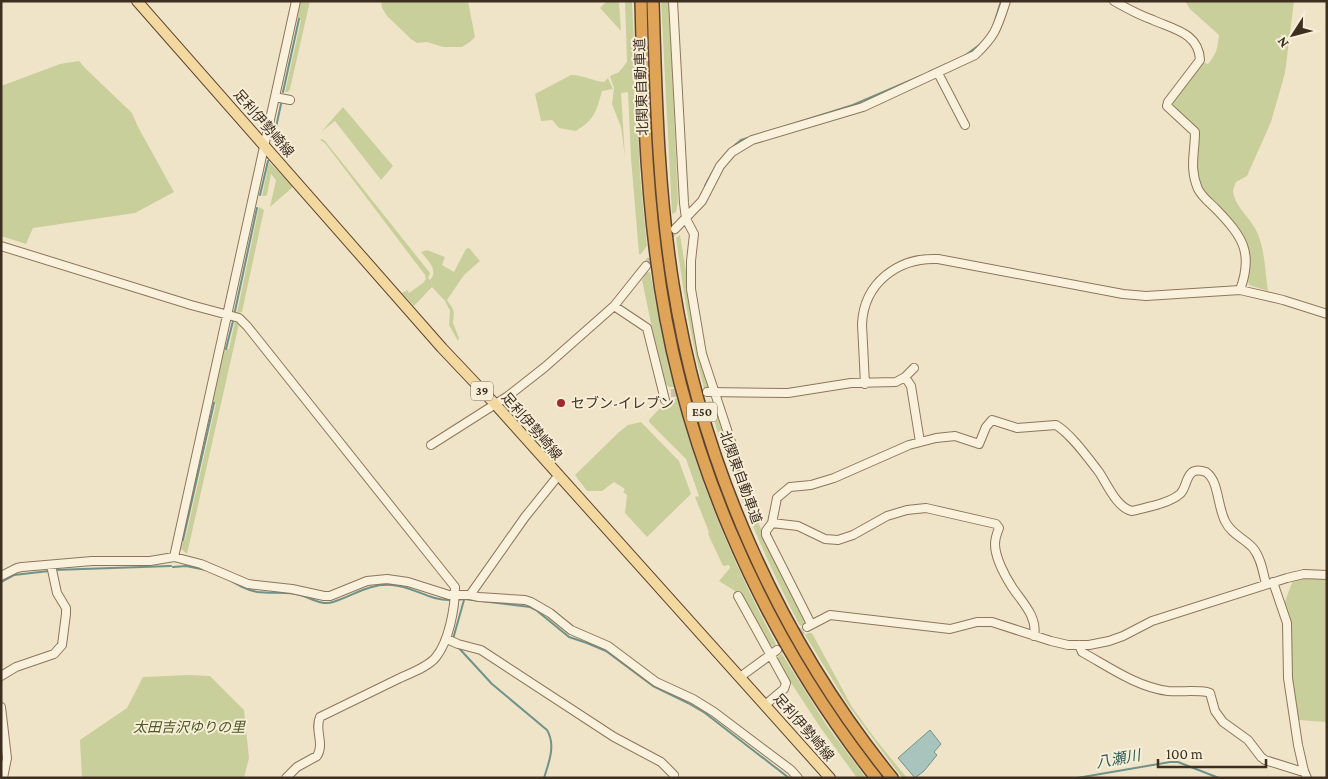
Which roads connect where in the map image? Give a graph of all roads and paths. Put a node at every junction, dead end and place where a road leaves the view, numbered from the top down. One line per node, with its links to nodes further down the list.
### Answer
1 (137, 1): 12 (main road, 足利伊勢崎線 / 39)
2 (296, 1): 9 (street)
3 (640, 1): 55 (highway, 北関東自動車道 / E50)
4 (653, 1): 56 (highway, 北関東自動車道 / E50)
5 (673, 1): 13 (street)
6 (1006, 1): 8 (street)
7 (1114, 1): 17 (street)
8 (938, 73): 11 (street); 13 (street)
9 (275, 97): 10 (street); 12 (street)
10 (290, 100)
11 (965, 125)
12 (265, 145): 20 (street); 26 (main road, 足利伊勢崎線 / 39)
13 (686, 219): 14 (street); 24 (street)
14 (675, 229)
15 (1, 246): 20 (street)
16 (646, 266): 18 (street)
17 (1240, 290): 19 (street); 23 (street)
18 (614, 306): 25 (street); 26 (street)
19 (1327, 314)
20 (227, 315): 32 (street); 37 (street)
21 (914, 368): 22 (street)
22 (905, 377): 23 (street); 27 (street)
23 (865, 384): 24 (street)
24 (710, 392): 29 (street)
25 (666, 395)
26 (495, 404): 28 (street); 30 (main road, 足利伊勢崎線 / 39)
27 (920, 442): 31 (street); 36 (street)
28 (431, 445)
29 (740, 466)
30 (558, 476): 38 (street); 46 (main road, 足利伊勢崎線 / 39)
31 (772, 523): 40 (street); 40 (street)
32 (174, 557): 33 (street); 37 (street)
33 (51, 565): 35 (street); 45 (street)
34 (1327, 575): 36 (street)
35 (1, 576)
36 (1270, 583): 42 (street); 49 (street)
37 (455, 595): 38 (street); 41 (street)
38 (470, 595): 53 (street)
39 (738, 596): 44 (street)
40 (1034, 636): 42 (street)
41 (446, 639): 50 (street); 52 (street)
42 (1079, 645): 49 (street)
43 (778, 650): 44 (street)
44 (770, 656): 46 (street); 47 (street)
45 (1, 676)
46 (740, 677): 47 (main road, 足利伊勢崎線 / 39)
47 (765, 705): 54 (main road, 足利伊勢崎線 / 39)
48 (1, 706): 51 (street)
49 (1305, 774)
50 (674, 775)
51 (2, 778)
52 (286, 778)
53 (798, 778)
54 (830, 778)
55 (876, 778)
56 (892, 778)

